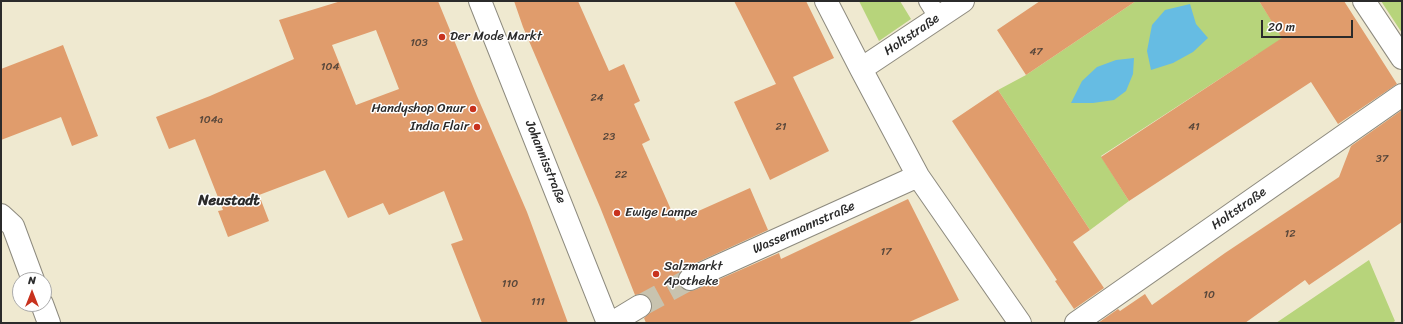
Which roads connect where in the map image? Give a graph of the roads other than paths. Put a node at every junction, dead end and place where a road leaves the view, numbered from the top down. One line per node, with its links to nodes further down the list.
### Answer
1 (480, 1): 16 (street, Johannisstraße)
2 (826, 1): 7 (street)
3 (963, 1): 5 (street, Holtstraße)
4 (1364, 1): 6 (street)
5 (933, 9): 7 (street, Holtstraße)
6 (1402, 58)
7 (861, 70): 9 (street)
8 (1402, 95): 19 (street, Holtstraße)
9 (918, 176): 12 (street, Wassermannstraße); 18 (street)
10 (1, 215): 11 (street)
11 (30, 272)
12 (690, 279)
13 (640, 306): 17 (street)
14 (45, 312): 15 (street)
15 (49, 323)
16 (608, 323)
17 (612, 323)
18 (1020, 323)
19 (1076, 323)

